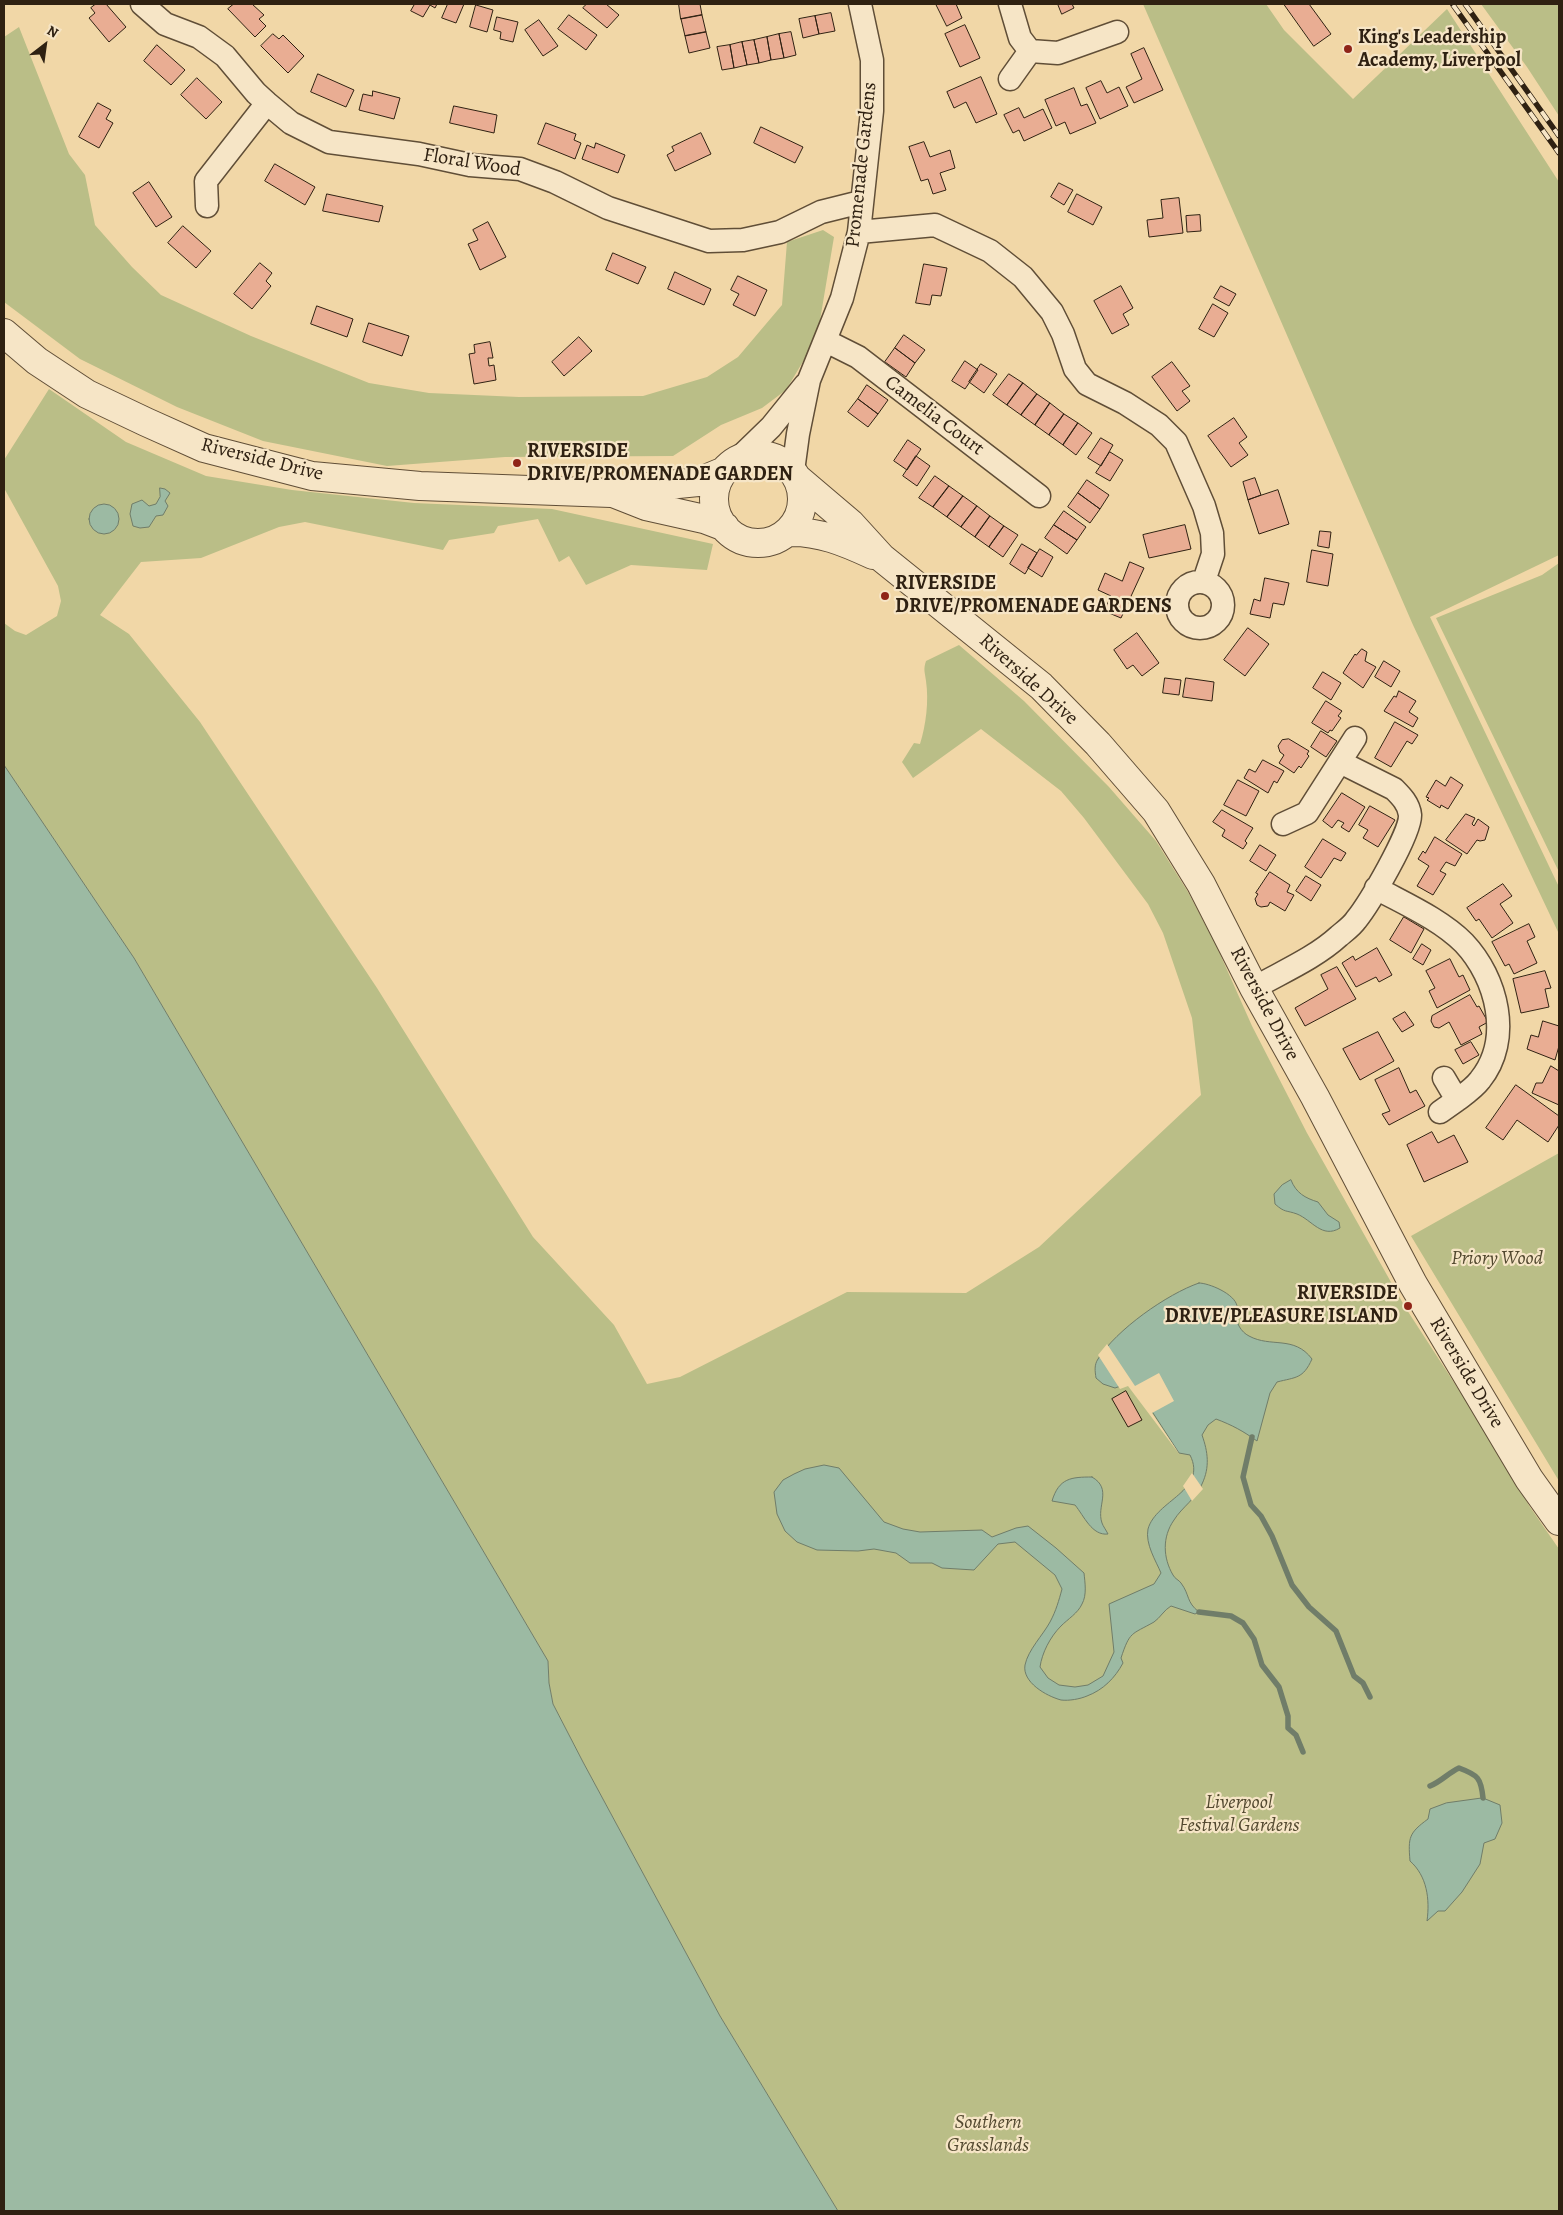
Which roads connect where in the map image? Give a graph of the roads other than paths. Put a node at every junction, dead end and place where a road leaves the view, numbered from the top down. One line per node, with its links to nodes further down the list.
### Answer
1 (142, 4): 7 (street, Floral Wood)
2 (860, 4): 8 (street, Promenade Gardens)
3 (1010, 4): 5 (street)
4 (1117, 32): 5 (street)
5 (1030, 51): 6 (street)
6 (1010, 78)
7 (267, 103): 8 (street, Floral Wood); 9 (street)
8 (861, 202): 10 (street, Promenade Gardens)
9 (207, 206)
10 (859, 232): 12 (street, Promenade Gardens); 21 (street)
11 (4, 333): 16 (street, Riverside Drive)
12 (826, 341): 13 (street, Promenade Gardens); 17 (street, Camelia Court)
13 (809, 380): 14 (street, Promenade Gardens); 15 (street, Promenade Gardens)
14 (730, 466): 15 (street); 16 (street, Riverside Drive); 18 (street)
15 (796, 475): 19 (street); 20 (street, Riverside Drive)
16 (611, 493): 18 (street, Riverside Drive)
17 (1039, 496)
18 (724, 528): 19 (street)
19 (788, 532): 20 (street, Riverside Drive)
20 (882, 558): 26 (street, Riverside Drive)
21 (1204, 581)
22 (1355, 738): 23 (street)
23 (1340, 762): 24 (street); 25 (street)
24 (1283, 824)
25 (1376, 888): 26 (street); 27 (street)
26 (1254, 988): 28 (street, Riverside Drive)
27 (1444, 1078)
28 (1559, 1521)

